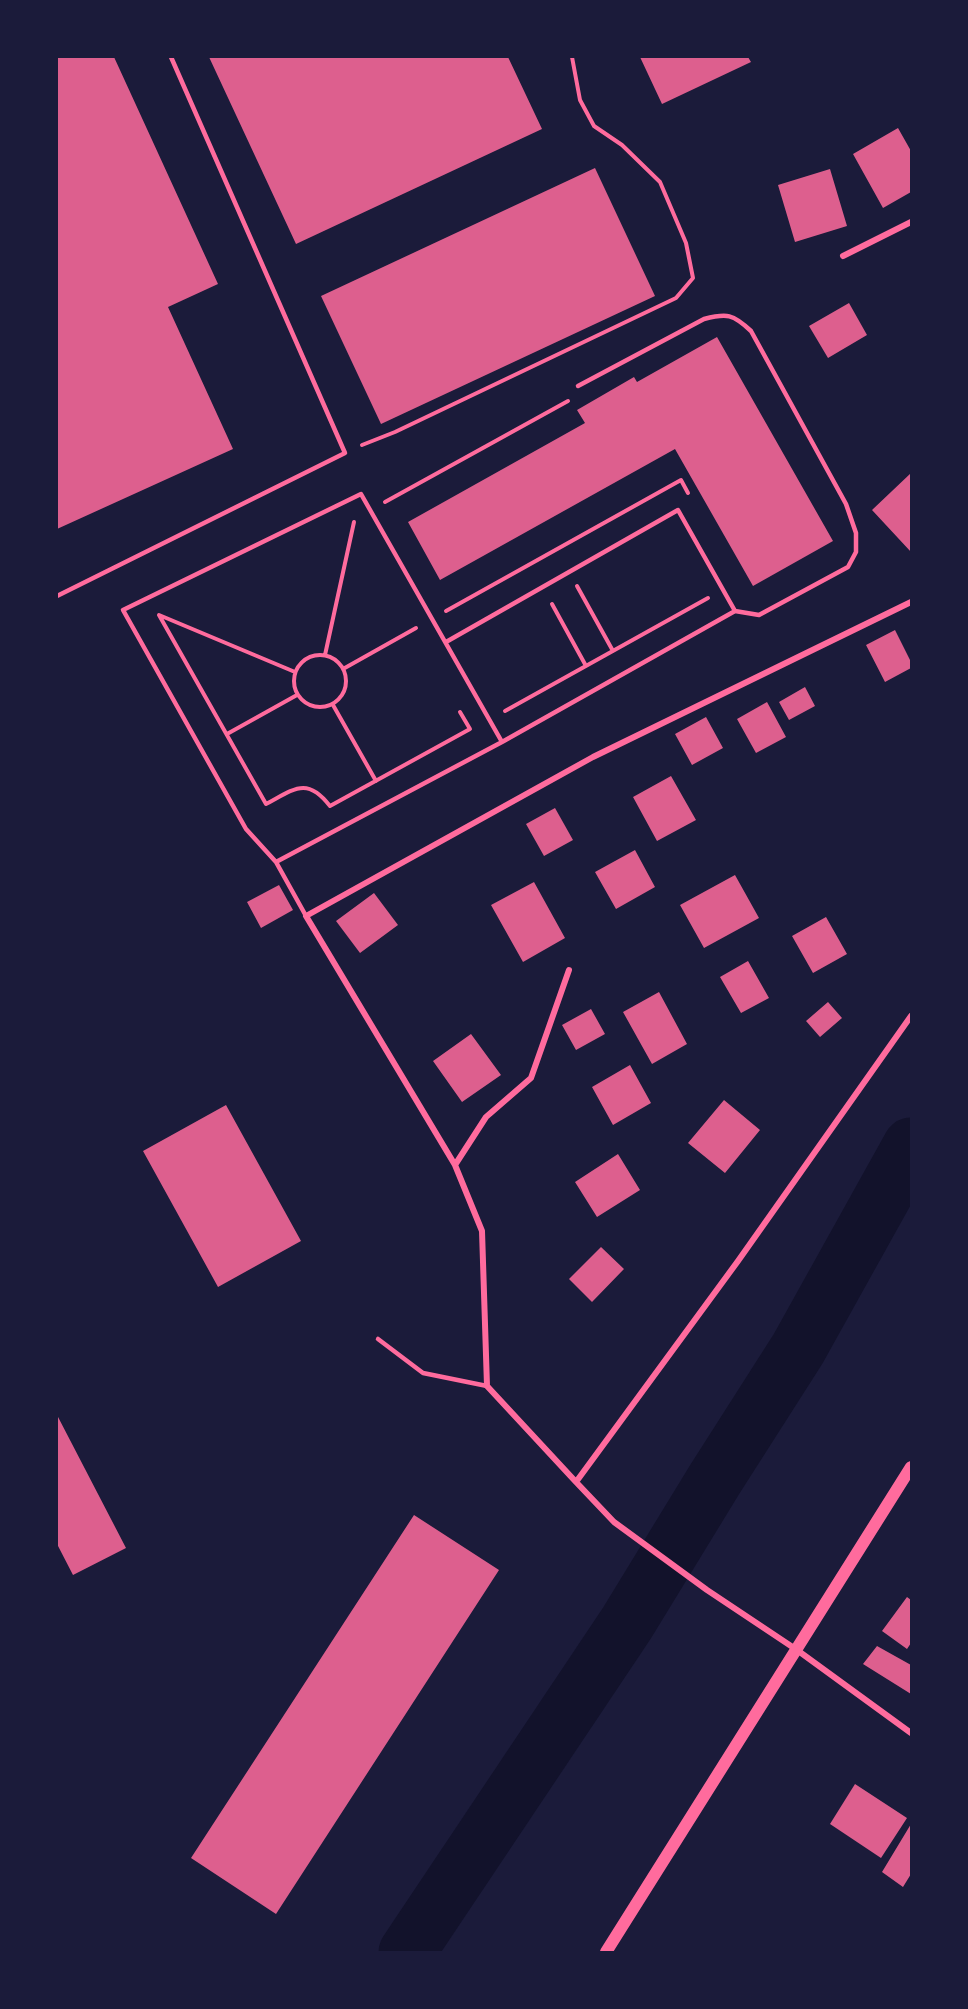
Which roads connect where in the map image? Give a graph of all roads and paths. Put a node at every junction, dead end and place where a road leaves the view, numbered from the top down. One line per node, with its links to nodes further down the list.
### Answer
1 (171, 57): 6 (lane)
2 (572, 57): 6 (path)
3 (911, 222): 4 (street)
4 (843, 256)
5 (578, 386): 8 (path); 18 (lane)
6 (345, 453): 16 (lane)
7 (681, 480): 11 (path)
8 (370, 510): 9 (path); 20 (lane); 36 (lane)
9 (354, 522): 10 (path); 24 (path)
10 (360, 531)
11 (557, 549): 12 (path); 13 (path)
12 (531, 565): 14 (path); 20 (path)
13 (570, 572): 14 (lane); 15 (lane); 23 (path)
14 (543, 587): 22 (lane); 25 (path)
15 (723, 589): 18 (lane); 23 (path)
16 (57, 596)
17 (911, 602): 37 (street)
18 (735, 611): 34 (lane)
19 (409, 619): 21 (path)
20 (432, 619): 21 (path); 22 (lane)
21 (415, 629): 26 (path)
22 (446, 642): 31 (lane)
23 (613, 651): 25 (path)
24 (325, 655): 26 (path); 27 (path)
25 (586, 666): 31 (path)
26 (343, 669): 29 (path)
27 (296, 672): 28 (path); 33 (path)
28 (297, 694): 29 (path); 33 (path)
29 (333, 705): 35 (path)
30 (459, 709): 32 (path)
31 (489, 719): 32 (path); 34 (lane)
32 (470, 729): 35 (path)
33 (227, 734): 35 (path)
34 (502, 742): 36 (lane)
35 (376, 781)
36 (276, 862): 37 (lane)
37 (306, 916): 40 (street)
38 (569, 970): 40 (street)
39 (911, 1016): 44 (street)
40 (455, 1165): 42 (street)
41 (378, 1339): 42 (lane)
42 (487, 1386): 44 (street)
43 (911, 1467): 45 (main road)
44 (576, 1482): 45 (street)
45 (797, 1650): 46 (street); 47 (main road)
46 (911, 1733)
47 (606, 1952)

